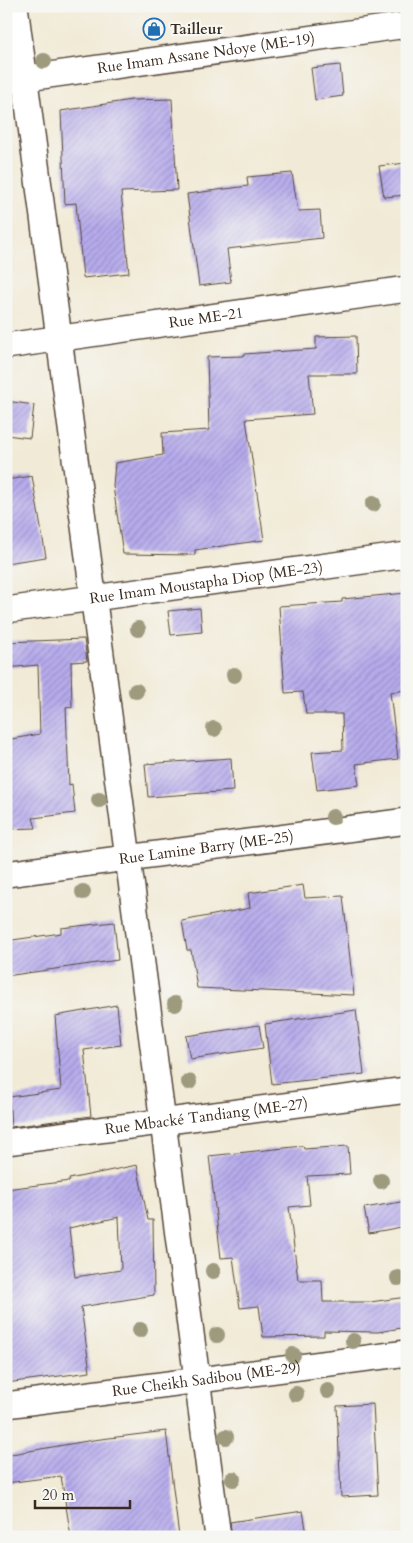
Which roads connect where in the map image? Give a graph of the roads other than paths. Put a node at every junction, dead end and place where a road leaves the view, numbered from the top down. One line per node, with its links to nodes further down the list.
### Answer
1 (16, 6): 3 (street)
2 (407, 25): 3 (street, Rue Imam Assane Ndoye (ME-19))
3 (16, 80): 5 (street)
4 (407, 288): 5 (street, Rue ME-21)
5 (60, 339): 6 (street, Rue ME-21); 8 (street)
6 (6, 346)
7 (407, 555): 8 (street, Rue Imam Moustapha Diop (ME-23))
8 (94, 598): 9 (street, Rue Imam Moustapha Diop (ME-23)); 11 (street)
9 (6, 610)
10 (407, 821): 11 (street, Rue Lamine Barry (ME-25))
11 (128, 858): 12 (street, Rue Lamine Barry (ME-25)); 14 (street)
12 (6, 874)
13 (407, 1090): 14 (street, Rue Mbacké Tandiang (ME-27))
14 (163, 1122): 15 (street, Rue Mbacké Tandiang (ME-27)); 17 (street)
15 (6, 1142)
16 (407, 1353): 17 (street, Rue Cheikh Sadibou (ME-29))
17 (197, 1380): 18 (street, Rue Cheikh Sadibou (ME-29)); 19 (street)
18 (6, 1405)
19 (218, 1537)

